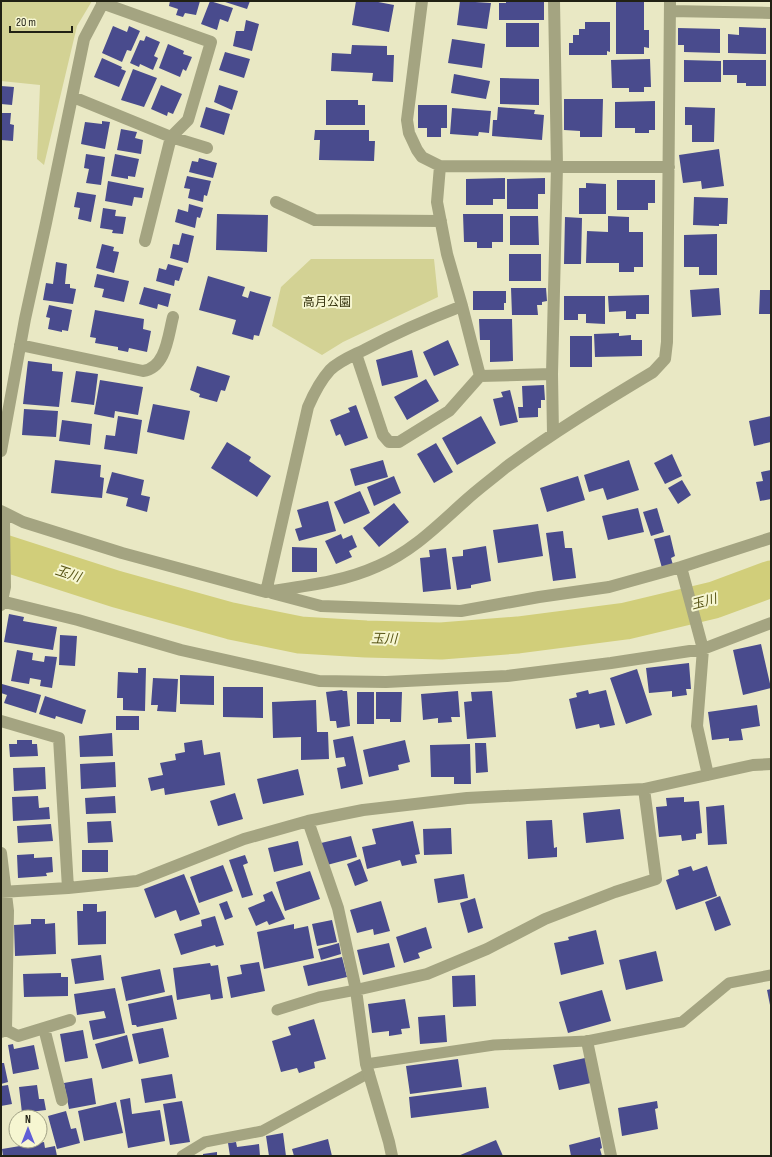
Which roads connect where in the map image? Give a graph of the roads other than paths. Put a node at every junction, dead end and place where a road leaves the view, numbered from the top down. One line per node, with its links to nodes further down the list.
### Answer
1 (422, 1): 9 (street)
2 (554, 1): 10 (street)
3 (103, 2): 6 (street); 7 (street)
4 (670, 6): 5 (street); 11 (street)
5 (771, 13)
6 (73, 97): 7 (street); 17 (street)
7 (171, 137): 8 (street); 14 (street)
8 (207, 148)
9 (440, 166): 10 (street); 13 (street)
10 (557, 166): 11 (street); 19 (street)
11 (669, 167): 21 (street)
12 (276, 202): 13 (street)
13 (441, 221): 15 (street)
14 (145, 241)
15 (462, 306): 18 (street); 20 (street)
16 (174, 317): 17 (street)
17 (20, 345): 22 (street)
18 (356, 354): 20 (street); 27 (street)
19 (552, 374): 20 (street); 21 (street)
20 (480, 376)
21 (553, 434): 27 (street)
22 (1, 451)
23 (1, 511): 27 (street)
24 (2, 521): 28 (street)
25 (771, 538): 26 (street)
26 (681, 567): 27 (street); 30 (street)
27 (266, 592)
28 (2, 602): 30 (street)
29 (771, 623): 30 (street)
30 (703, 649): 33 (street)
31 (1, 721): 37 (street)
32 (771, 764): 33 (street)
33 (708, 775): 34 (street)
34 (644, 790): 35 (street); 40 (street)
35 (308, 821): 37 (street); 40 (street)
36 (1, 852): 38 (street)
37 (68, 888): 38 (street)
38 (3, 891): 44 (street)
39 (771, 975): 45 (lane)
40 (356, 990): 41 (lane); 46 (street)
41 (277, 1010)
42 (70, 1020): 43 (street)
43 (44, 1028): 44 (street); 47 (street)
44 (3, 1031)
45 (587, 1041): 46 (lane); 50 (street)
46 (368, 1069): 48 (lane); 49 (street)
47 (62, 1100)
48 (182, 1156)
49 (392, 1156)
50 (611, 1156)

